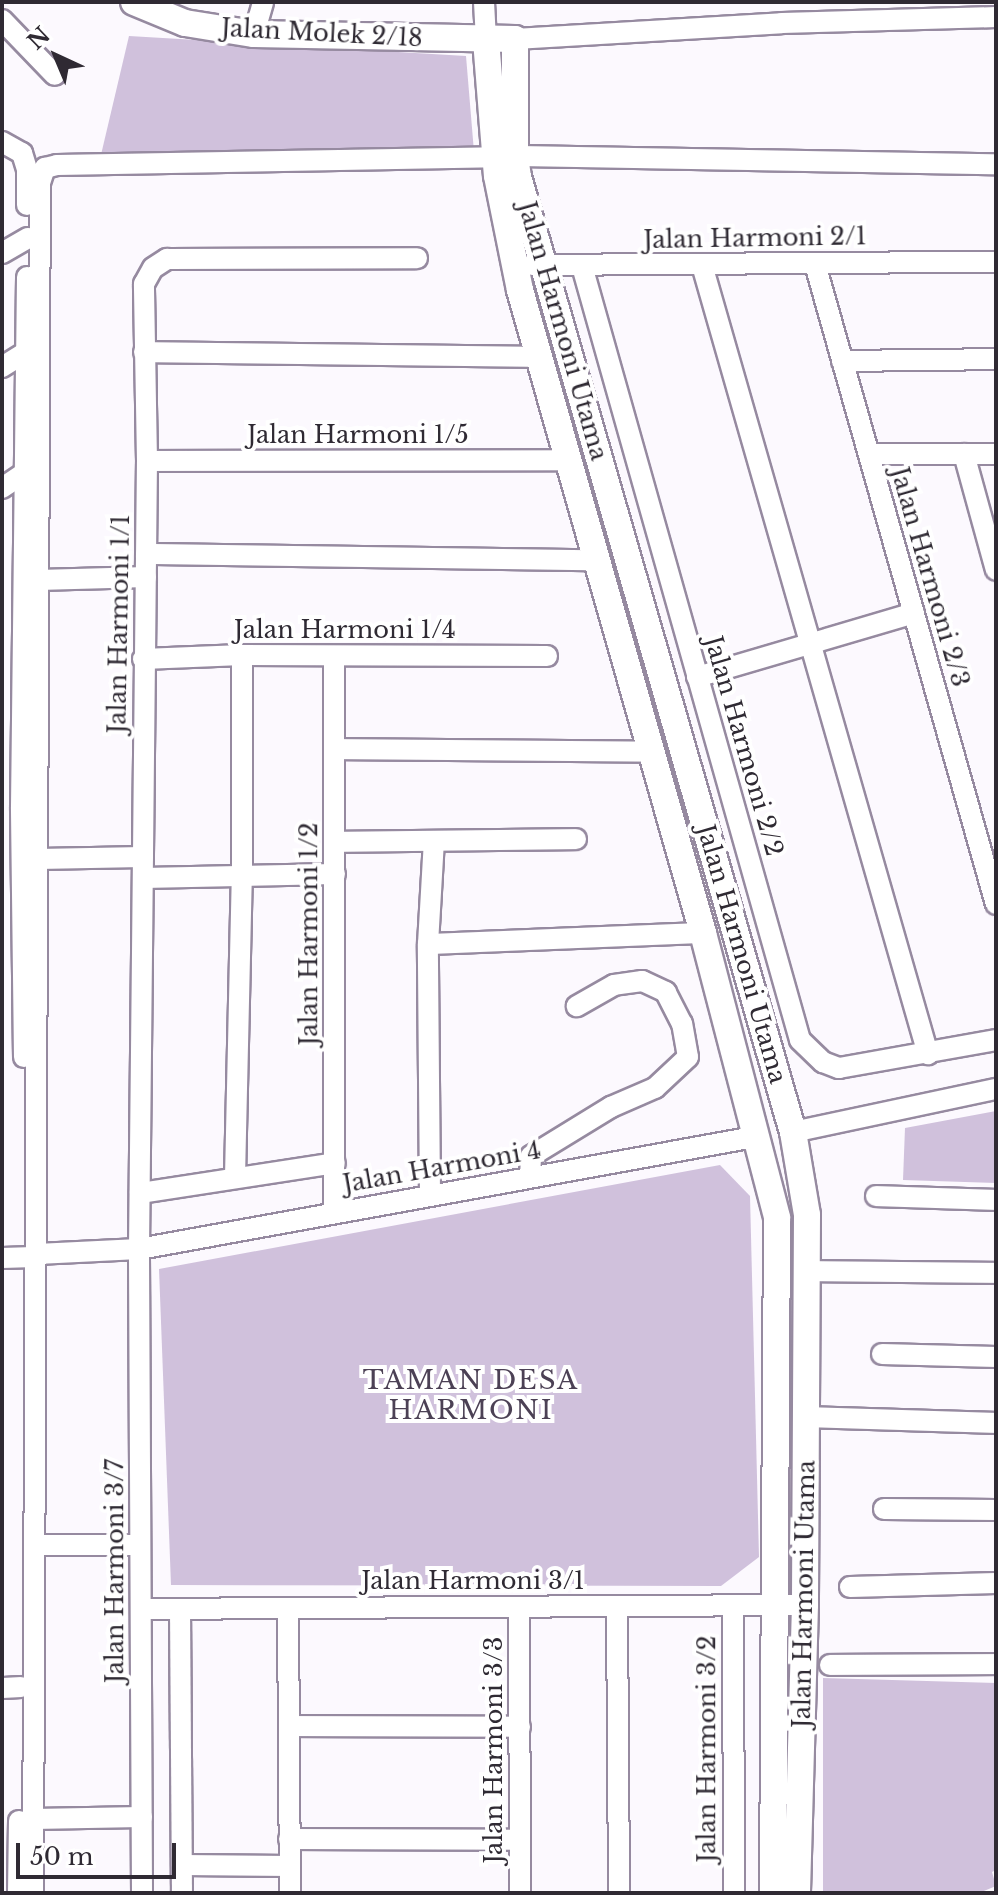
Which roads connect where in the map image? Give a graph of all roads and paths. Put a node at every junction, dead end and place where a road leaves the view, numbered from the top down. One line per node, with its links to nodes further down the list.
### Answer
1 (134, 2): 6 (main road, Jalan Molek 2/18)
2 (263, 2): 6 (street)
3 (484, 2): 8 (street)
4 (996, 17): 7 (street)
5 (2, 20): 9 (street)
6 (254, 34): 8 (main road, Jalan Molek 2/18)
7 (515, 39): 8 (main road, Jalan Molek 2/18); 11 (main road, Jalan Harmoni Utama)
8 (486, 40): 11 (main road, Jalan Harmoni Utama)
9 (55, 75)
10 (2, 142): 13 (street)
11 (505, 156): 12 (street); 18 (main road, Jalan Harmoni Utama); 20 (main road, Jalan Harmoni Utama); 39 (street)
12 (996, 164)
13 (28, 238): 14 (street); 23 (street)
14 (2, 253)
15 (417, 258): 22 (street, Jalan Harmoni 1/1)
16 (996, 262): 17 (street, Jalan Harmoni 2/1)
17 (815, 264): 19 (street, Jalan Harmoni 2/1); 26 (street, Jalan Harmoni 2/3)
18 (542, 265): 20 (street, Jalan Harmoni 2/1); 21 (street, Jalan Harmoni 2/1); 71 (main road, Jalan Harmoni Utama)
19 (702, 265): 21 (street, Jalan Harmoni 2/1); 43 (street)
20 (515, 266): 24 (main road, Jalan Harmoni Utama)
21 (582, 266): 48 (street, Jalan Harmoni 2/2)
22 (144, 352): 24 (street); 32 (street, Jalan Harmoni 1/1)
23 (24, 353): 27 (street); 33 (street)
24 (538, 357): 31 (main road, Jalan Harmoni Utama)
25 (996, 359): 26 (street)
26 (842, 361): 28 (street, Jalan Harmoni 2/3)
27 (2, 367)
28 (869, 454): 29 (street); 42 (street, Jalan Harmoni 2/3)
29 (964, 454): 30 (street); 37 (street)
30 (996, 454)
31 (569, 460): 32 (street, Jalan Harmoni 1/5); 36 (main road, Jalan Harmoni Utama)
32 (147, 461): 35 (street, Jalan Harmoni 1/1)
33 (23, 474): 34 (street); 40 (street)
34 (2, 488)
35 (146, 554): 36 (street); 38 (street, Jalan Harmoni 1/1)
36 (597, 560): 52 (main road, Jalan Harmoni Utama)
37 (996, 570)
38 (146, 577): 39 (street); 47 (street, Jalan Harmoni 1/1)
39 (39, 580): 60 (street)
40 (23, 597): 41 (street); 49 (street)
41 (2, 609)
42 (914, 613): 43 (street); 55 (street, Jalan Harmoni 2/3)
43 (810, 643): 48 (street); 69 (street)
44 (242, 655): 45 (street, Jalan Harmoni 1/4); 47 (street, Jalan Harmoni 1/4); 62 (street)
45 (334, 656): 46 (street, Jalan Harmoni 1/4); 51 (street, Jalan Harmoni 1/2)
46 (547, 656)
47 (143, 659): 59 (street, Jalan Harmoni 1/1)
48 (697, 677): 69 (street, Jalan Harmoni 2/2)
49 (22, 715): 50 (street); 53 (street)
50 (2, 728)
51 (336, 749): 52 (street); 58 (street, Jalan Harmoni 1/2)
52 (651, 752): 65 (main road, Jalan Harmoni Utama)
53 (21, 807): 54 (street); 82 (street)
54 (2, 820)
55 (987, 836): 64 (street, Jalan Harmoni 2/3)
56 (576, 839): 57 (street)
57 (434, 841): 58 (street); 66 (street)
58 (335, 842): 61 (street, Jalan Harmoni 1/2)
59 (143, 857): 60 (street); 63 (street, Jalan Harmoni 1/1)
60 (38, 859): 82 (street)
61 (335, 874): 62 (street); 73 (street, Jalan Harmoni 1/2)
62 (242, 875): 63 (street); 74 (street)
63 (143, 878): 76 (street, Jalan Harmoni 1/1)
64 (996, 904)
65 (703, 933): 66 (street); 72 (main road, Jalan Harmoni Utama)
66 (428, 944): 77 (street)
67 (577, 1006): 75 (street)
68 (996, 1040): 69 (street, Jalan Harmoni 2/2)
69 (928, 1054)
70 (996, 1089): 71 (street)
71 (793, 1132): 84 (main road, Jalan Harmoni Utama)
72 (754, 1137): 75 (street, Jalan Harmoni 4); 97 (main road, Jalan Harmoni Utama)
73 (335, 1163): 74 (street); 80 (street, Jalan Harmoni 1/2)
74 (235, 1177): 76 (street)
75 (530, 1177): 77 (street, Jalan Harmoni 4)
76 (140, 1193): 81 (street, Jalan Harmoni 1/1)
77 (430, 1194): 80 (street, Jalan Harmoni 4)
78 (876, 1196): 79 (street)
79 (996, 1200)
80 (334, 1213): 81 (street, Jalan Harmoni 4)
81 (139, 1249): 82 (street, Jalan Harmoni 4); 93 (street, Jalan Harmoni 3/7)
82 (31, 1255): 83 (street, Jalan Harmoni 4); 92 (street); 106 (street)
83 (2, 1258)
84 (807, 1271): 85 (street); 88 (main road, Jalan Harmoni Utama)
85 (996, 1273)
86 (882, 1354): 87 (street)
87 (996, 1357)
88 (807, 1417): 89 (street); 98 (main road, Jalan Harmoni Utama)
89 (996, 1423)
90 (884, 1509): 91 (street)
91 (996, 1510)
92 (34, 1545): 93 (street); 110 (street)
93 (140, 1545): 102 (street, Jalan Harmoni 3/7)
94 (996, 1583): 95 (street)
95 (850, 1587)
96 (733, 1605): 97 (street, Jalan Harmoni 3/1); 99 (street, Jalan Harmoni 3/1); 122 (street, Jalan Harmoni 3/2)
97 (774, 1605): 98 (street, Jalan Harmoni 3/1); 123 (main road, Jalan Harmoni Utama)
98 (805, 1605): 124 (main road, Jalan Harmoni Utama)
99 (617, 1606): 100 (street, Jalan Harmoni 3/1); 121 (street)
100 (519, 1607): 101 (street, Jalan Harmoni 3/1); 108 (street, Jalan Harmoni 3/3)
101 (288, 1608): 103 (street, Jalan Harmoni 3/1); 107 (street)
102 (141, 1609): 103 (street, Jalan Harmoni 3/1); 109 (street, Jalan Harmoni 3/7)
103 (180, 1609): 113 (street)
104 (996, 1664): 105 (street)
105 (830, 1665)
106 (11, 1688): 115 (street)
107 (289, 1726): 108 (street); 111 (street)
108 (520, 1727): 112 (street, Jalan Harmoni 3/3)
109 (142, 1817): 110 (street); 117 (street, Jalan Harmoni 3/7)
110 (33, 1819): 116 (street)
111 (289, 1839): 112 (street); 114 (street)
112 (520, 1840): 120 (street, Jalan Harmoni 3/3)
113 (182, 1865): 114 (street); 118 (street)
114 (290, 1866): 119 (street)
115 (18, 1893)
116 (33, 1893)
117 (142, 1893)
118 (182, 1893)
119 (290, 1893)
120 (520, 1893)
121 (619, 1893)
122 (734, 1893)
123 (773, 1893)
124 (797, 1893)

